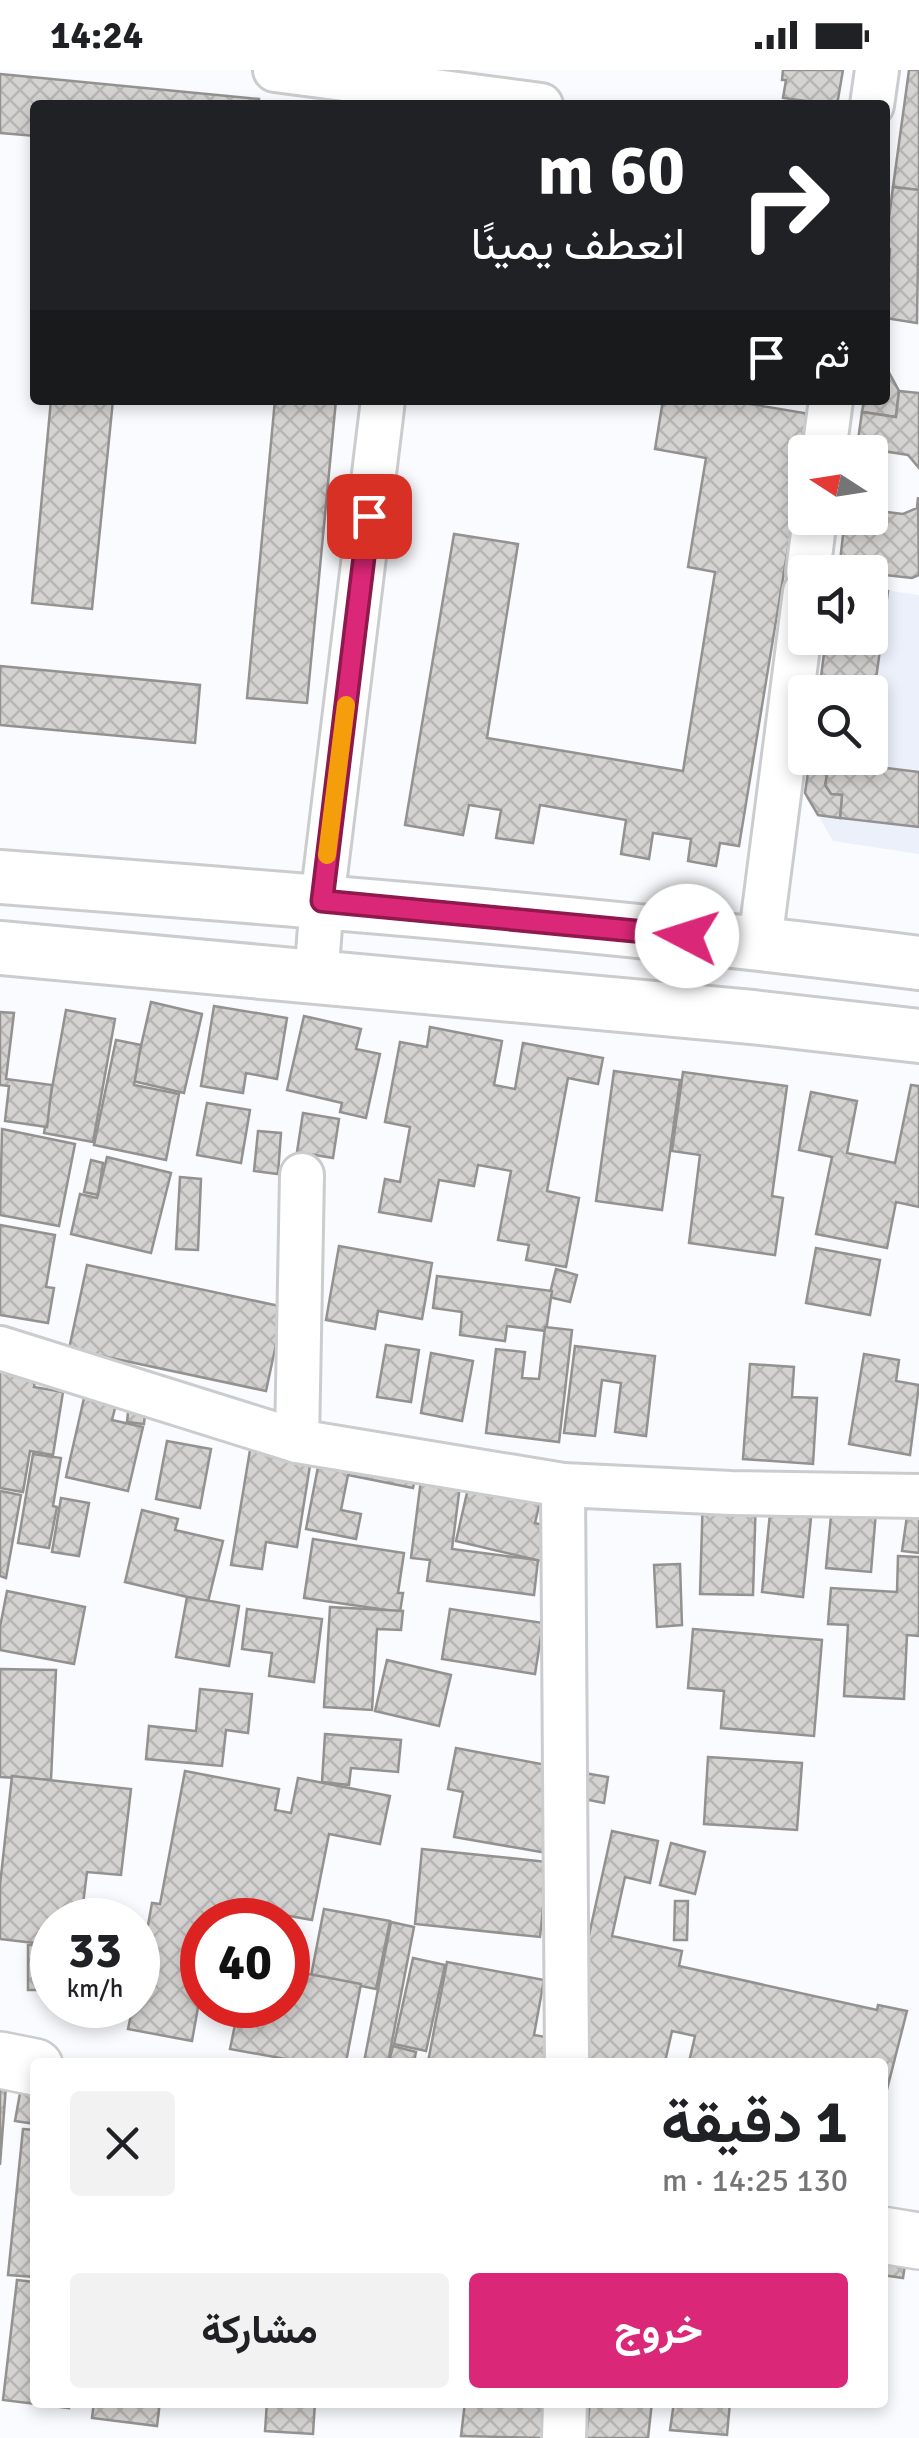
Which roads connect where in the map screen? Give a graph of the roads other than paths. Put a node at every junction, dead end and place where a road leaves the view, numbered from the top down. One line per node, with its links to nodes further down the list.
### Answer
1 (275, 70): 3 (street)
2 (877, 70): 5 (street)
3 (421, 88): 4 (street)
4 (506, 100)
5 (873, 100)
6 (382, 405): 11 (street)
7 (830, 405): 8 (street)
8 (826, 435)
9 (797, 655): 12 (street)
10 (0, 876): 11 (street)
11 (322, 901): 12 (street); 15 (street)
12 (760, 942): 14 (street)
13 (0, 948): 15 (street)
14 (919, 963)
15 (316, 979): 16 (street)
16 (919, 1036)
17 (302, 1174): 19 (street)
18 (0, 1348): 19 (street)
19 (297, 1442): 20 (street)
20 (563, 1486): 21 (street); 22 (street)
21 (919, 1496)
22 (567, 2058)
23 (0, 2060): 24 (main road)
24 (30, 2066)
25 (888, 2236): 26 (main road)
26 (919, 2241)
27 (566, 2408): 28 (street)
28 (564, 2438)

